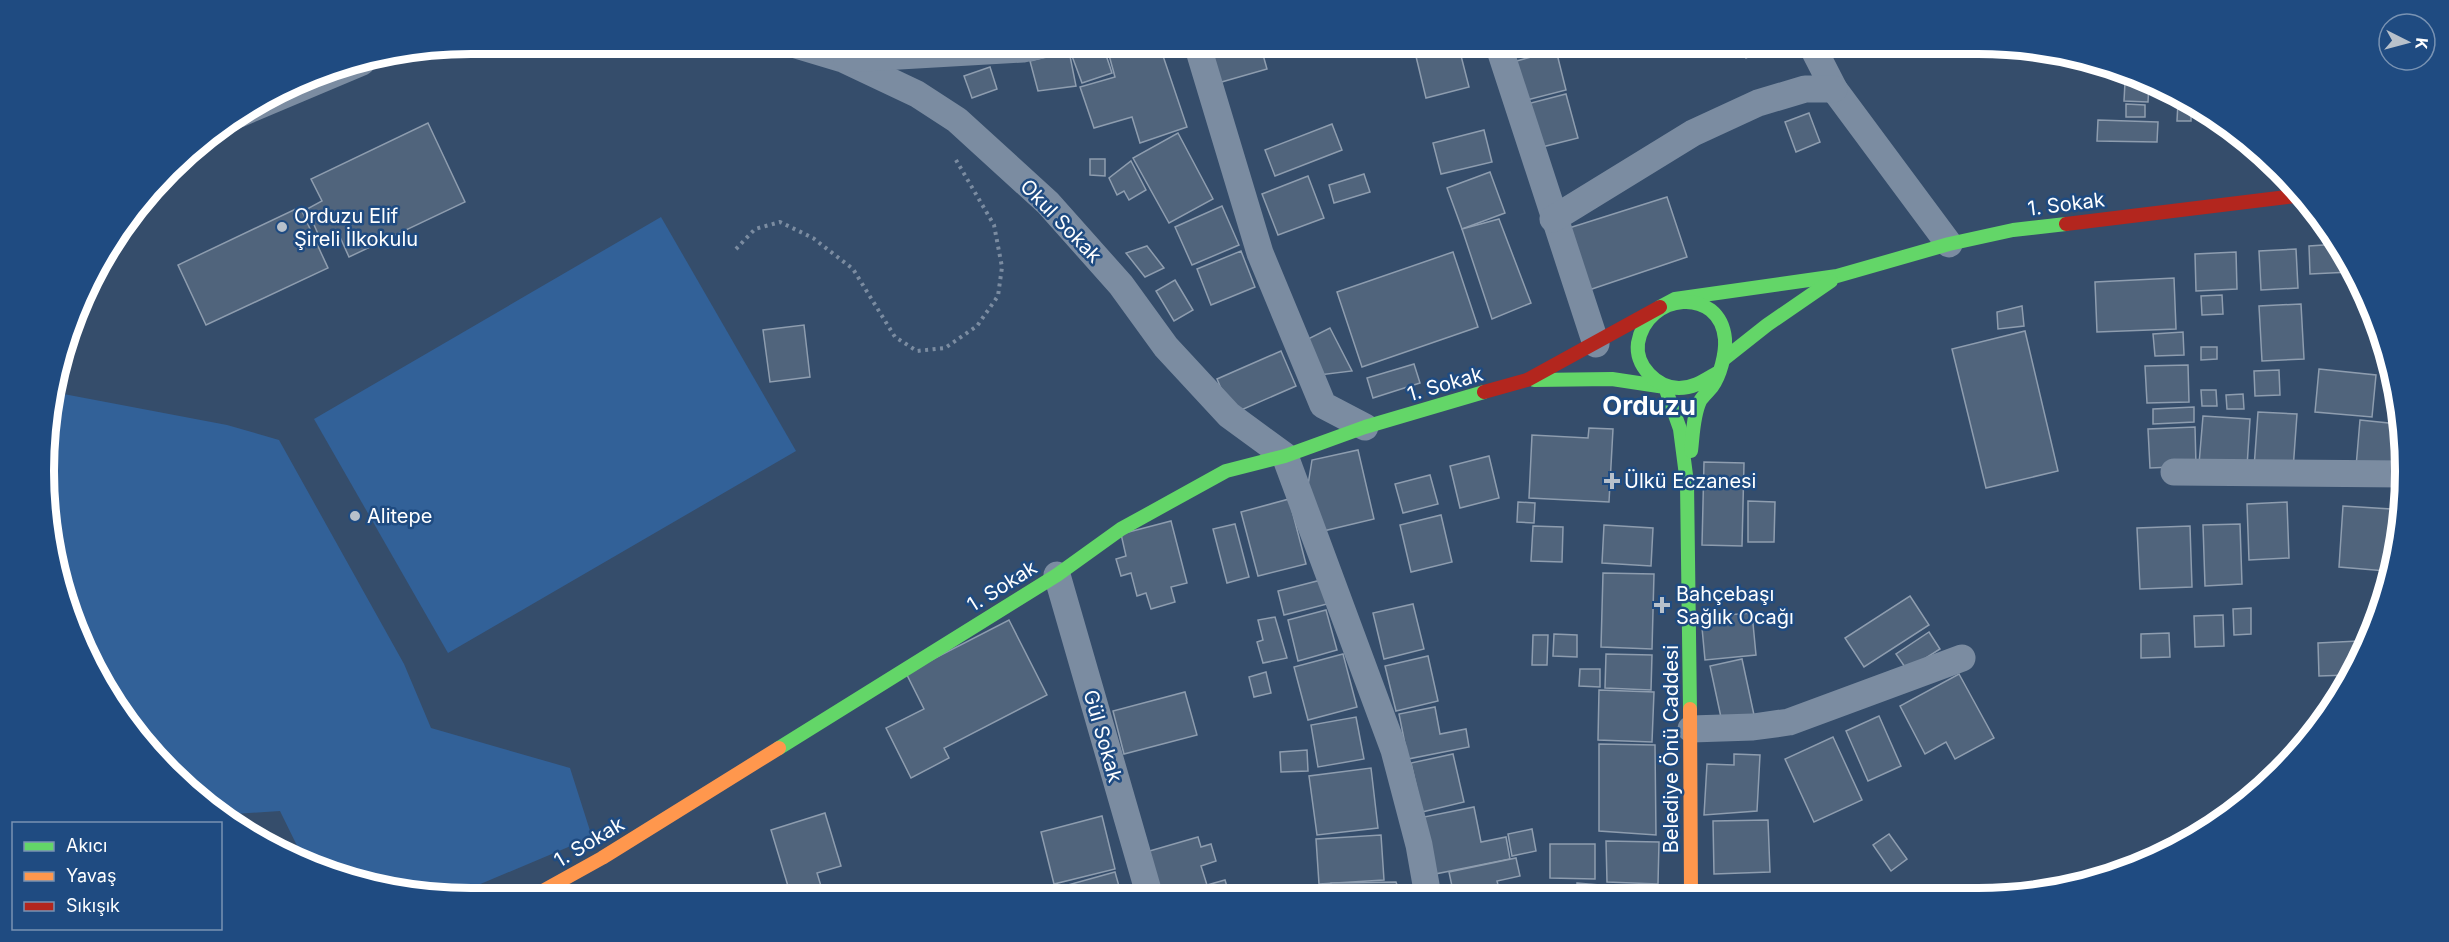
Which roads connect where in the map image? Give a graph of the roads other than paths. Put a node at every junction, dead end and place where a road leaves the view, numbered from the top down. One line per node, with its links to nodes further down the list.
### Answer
1 (826, 54): 6 (street, Okul Sokak)
2 (933, 54): 6 (street)
3 (1200, 54): 18 (street)
4 (1501, 54): 9 (street)
5 (1816, 54): 7 (street)
6 (843, 59): 19 (street, Okul Sokak)
7 (1834, 89): 9 (street); 10 (street)
8 (2292, 196): 10 (street, 1. Sokak)
9 (1553, 219): 13 (street)
10 (1949, 244): 11 (street, 1. Sokak)
11 (1837, 276): 12 (street); 14 (street)
12 (1660, 306): 13 (street); 14 (street); 17 (street)
13 (1596, 344): 16 (street)
14 (1724, 359): 15 (street)
15 (1718, 373): 17 (street); 22 (street)
16 (1527, 380): 17 (street); 18 (street, 1. Sokak)
17 (1665, 387): 22 (street)
18 (1365, 428): 19 (street, 1. Sokak)
19 (1285, 456): 23 (street, 1. Sokak); 28 (street)
20 (2174, 472): 21 (street)
21 (2395, 474)
22 (1686, 494): 25 (street, Belediye Önü Caddesi)
23 (1057, 575): 26 (street, 1. Sokak); 27 (street, Gül Sokak)
24 (1962, 658): 25 (street)
25 (1691, 729): 29 (street, Belediye Önü Caddesi)
26 (548, 888)
27 (1146, 888)
28 (1427, 888)
29 (1690, 888)

